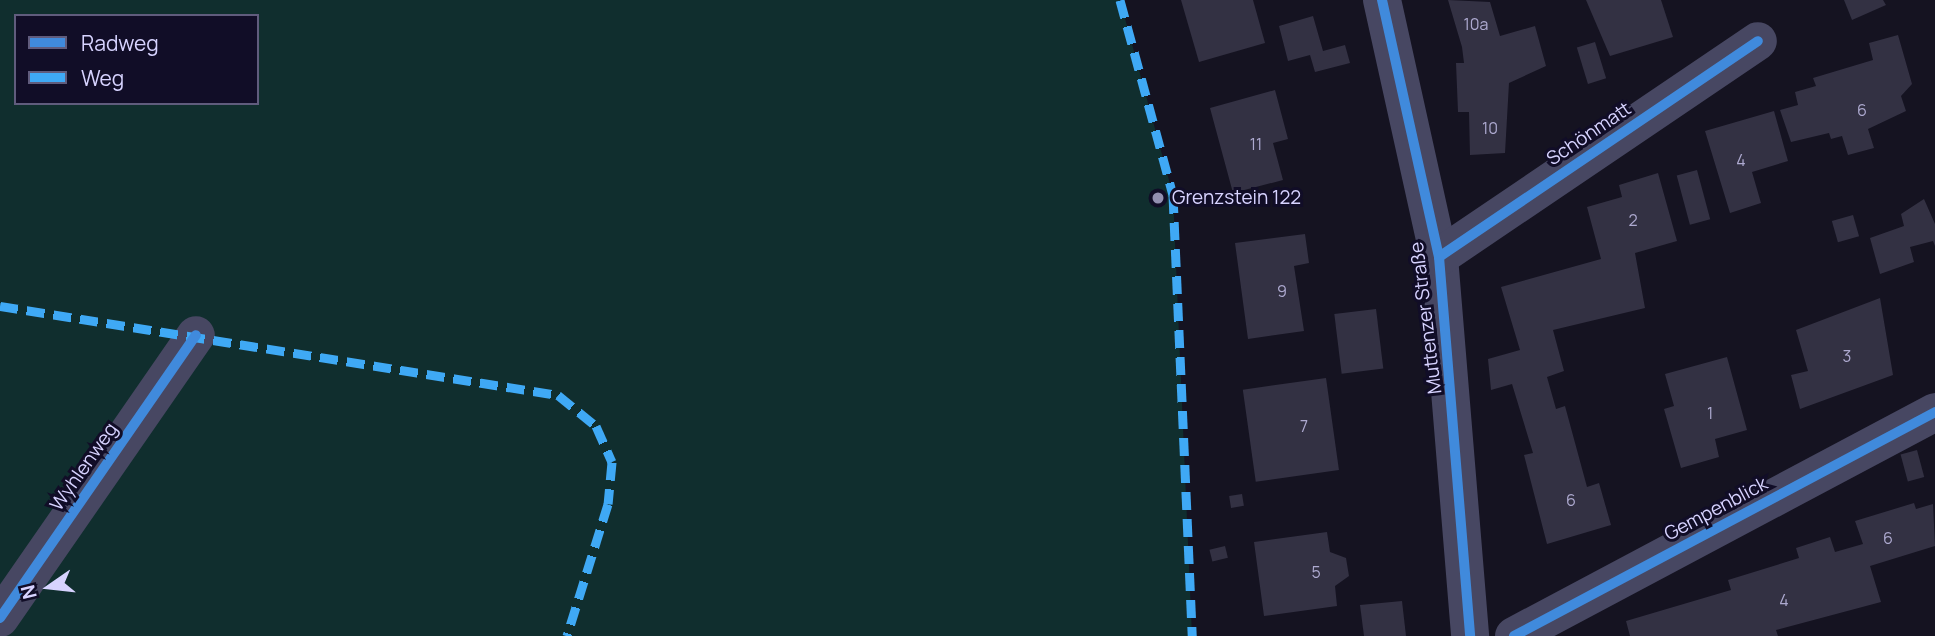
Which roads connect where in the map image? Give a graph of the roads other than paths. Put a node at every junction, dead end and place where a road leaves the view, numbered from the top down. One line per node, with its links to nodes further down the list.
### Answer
1 (1382, 0): 3 (street, Muttenzer Straße)
2 (1758, 41): 3 (street, Schönmatt)
3 (1438, 257): 7 (street, Muttenzer Straße)
4 (196, 335): 6 (street, Wyhlenweg)
5 (1935, 412): 8 (street, Gempenblick)
6 (0, 618)
7 (1470, 636)
8 (1514, 636)

